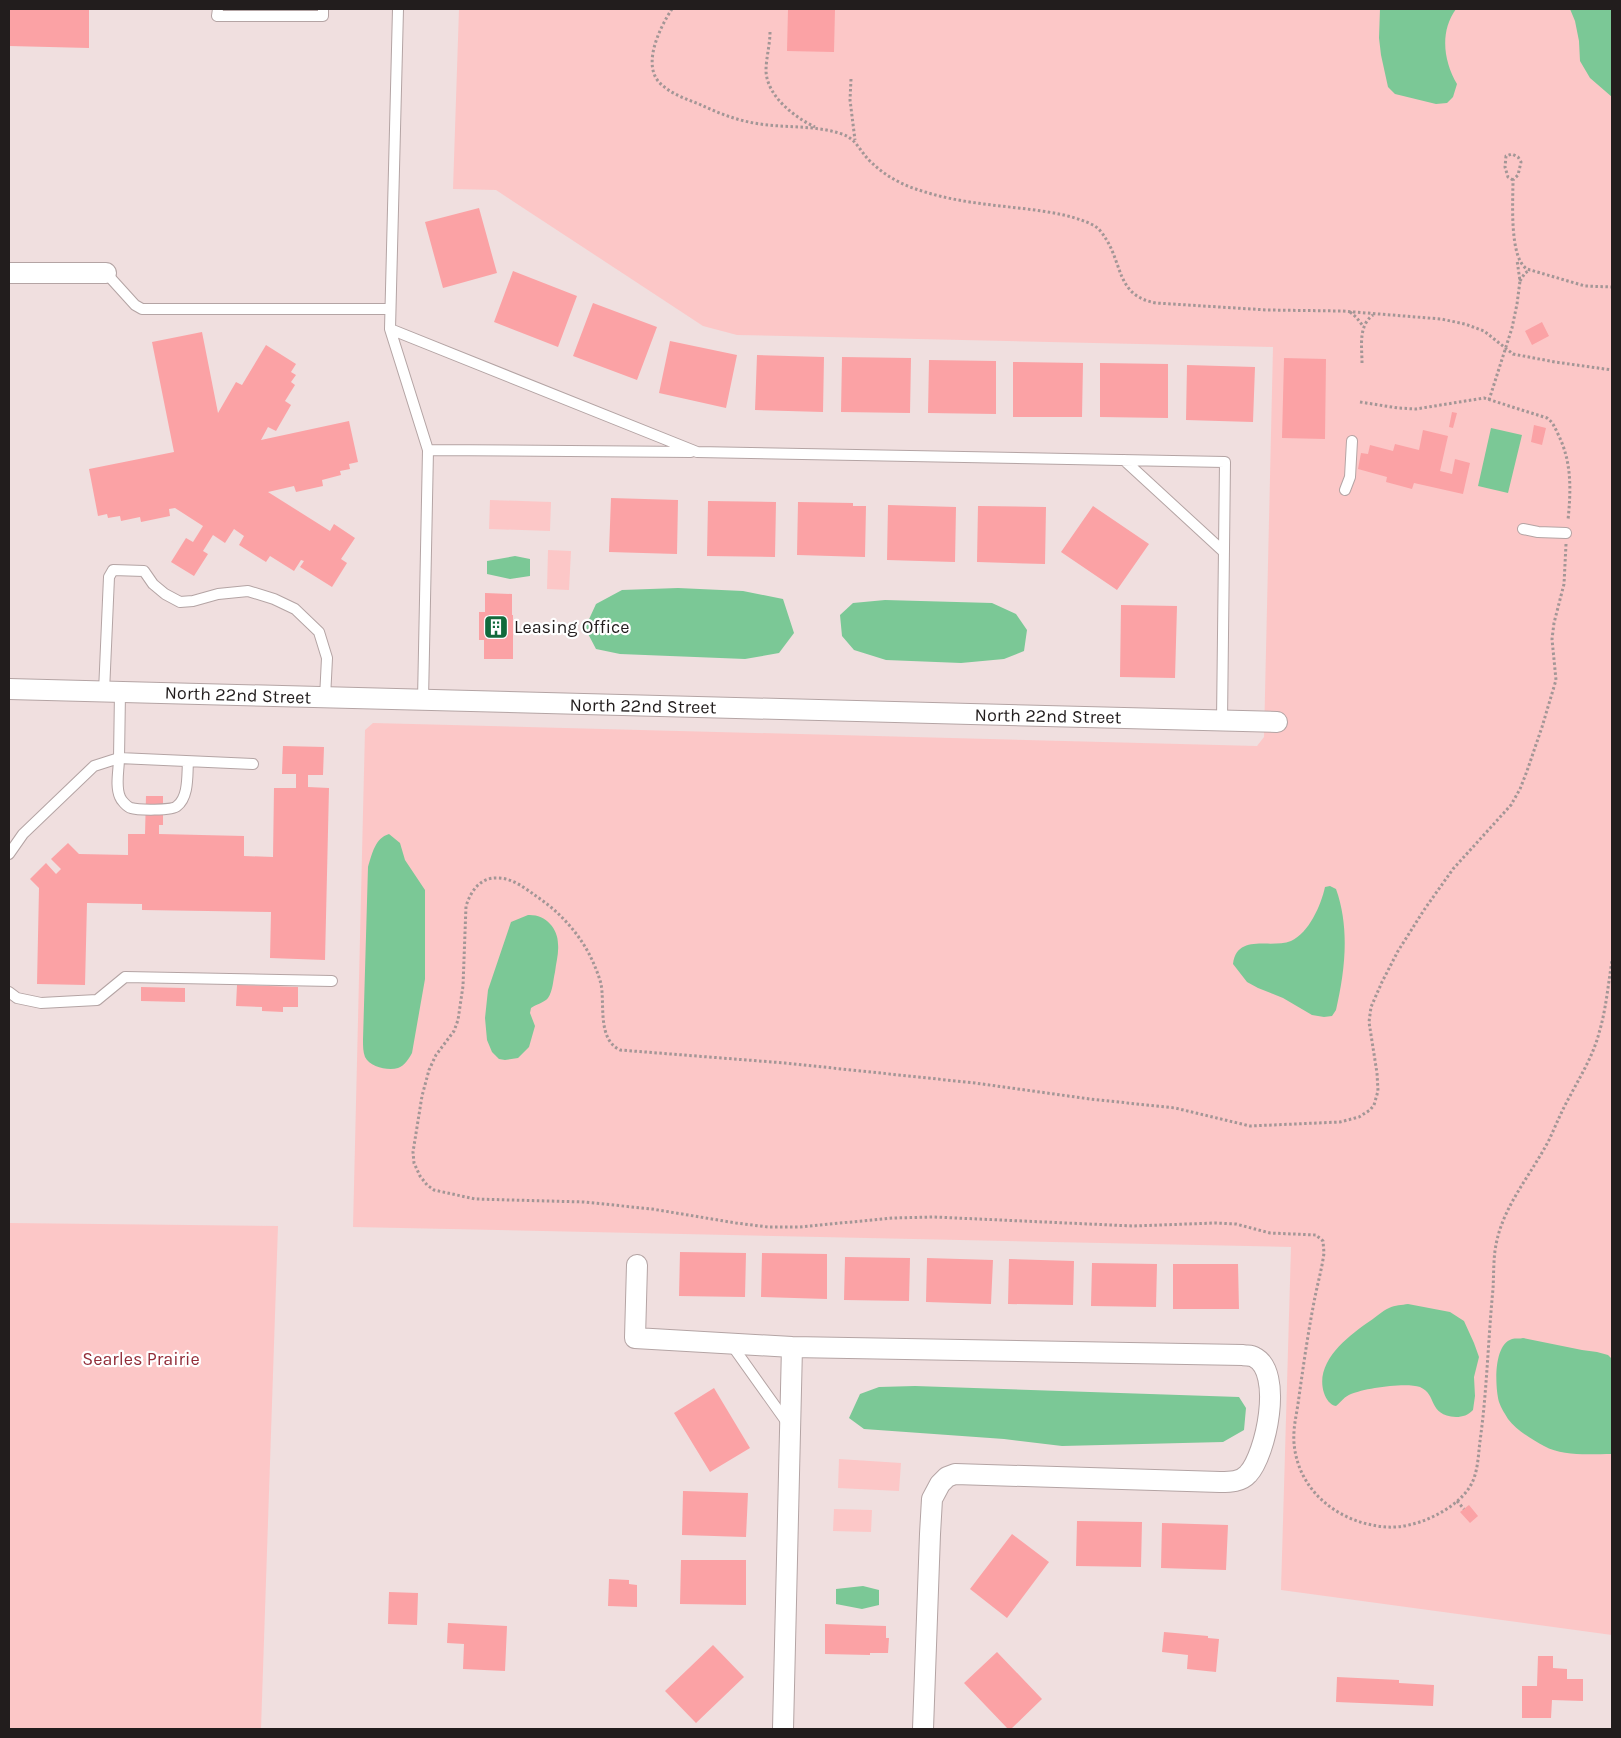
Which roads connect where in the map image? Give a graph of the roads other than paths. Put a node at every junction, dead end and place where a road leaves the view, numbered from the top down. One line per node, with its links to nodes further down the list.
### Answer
1 (218, 9): 2 (lane)
2 (323, 9)
3 (398, 9): 6 (lane)
4 (9, 273): 5 (street)
5 (106, 273): 6 (lane)
6 (390, 309): 7 (lane)
7 (390, 329): 9 (lane); 10 (lane)
8 (1352, 441): 12 (lane)
9 (428, 450): 10 (lane); 19 (lane)
10 (697, 452): 11 (lane)
11 (1124, 460): 15 (lane); 15 (lane)
12 (1345, 490)
13 (1523, 529): 14 (lane)
14 (1566, 533)
15 (1224, 552): 20 (lane)
16 (9, 689): 17 (street, North 22nd Street)
17 (112, 692): 18 (street, North 22nd Street); 18 (lane); 22 (lane)
18 (325, 698): 19 (street, North 22nd Street)
19 (423, 700): 20 (street, North 22nd Street)
20 (1222, 721): 21 (street, North 22nd Street)
21 (1277, 722)
22 (120, 758): 23 (lane); 23 (lane); 25 (lane)
23 (188, 762): 24 (lane)
24 (253, 764)
25 (9, 854)
26 (332, 981): 27 (lane)
27 (9, 992)
28 (637, 1265): 29 (street)
29 (731, 1344): 30 (street); 31 (lane)
30 (792, 1347): 31 (street); 33 (street)
31 (790, 1428): 32 (street)
32 (783, 1729)
33 (923, 1729)

